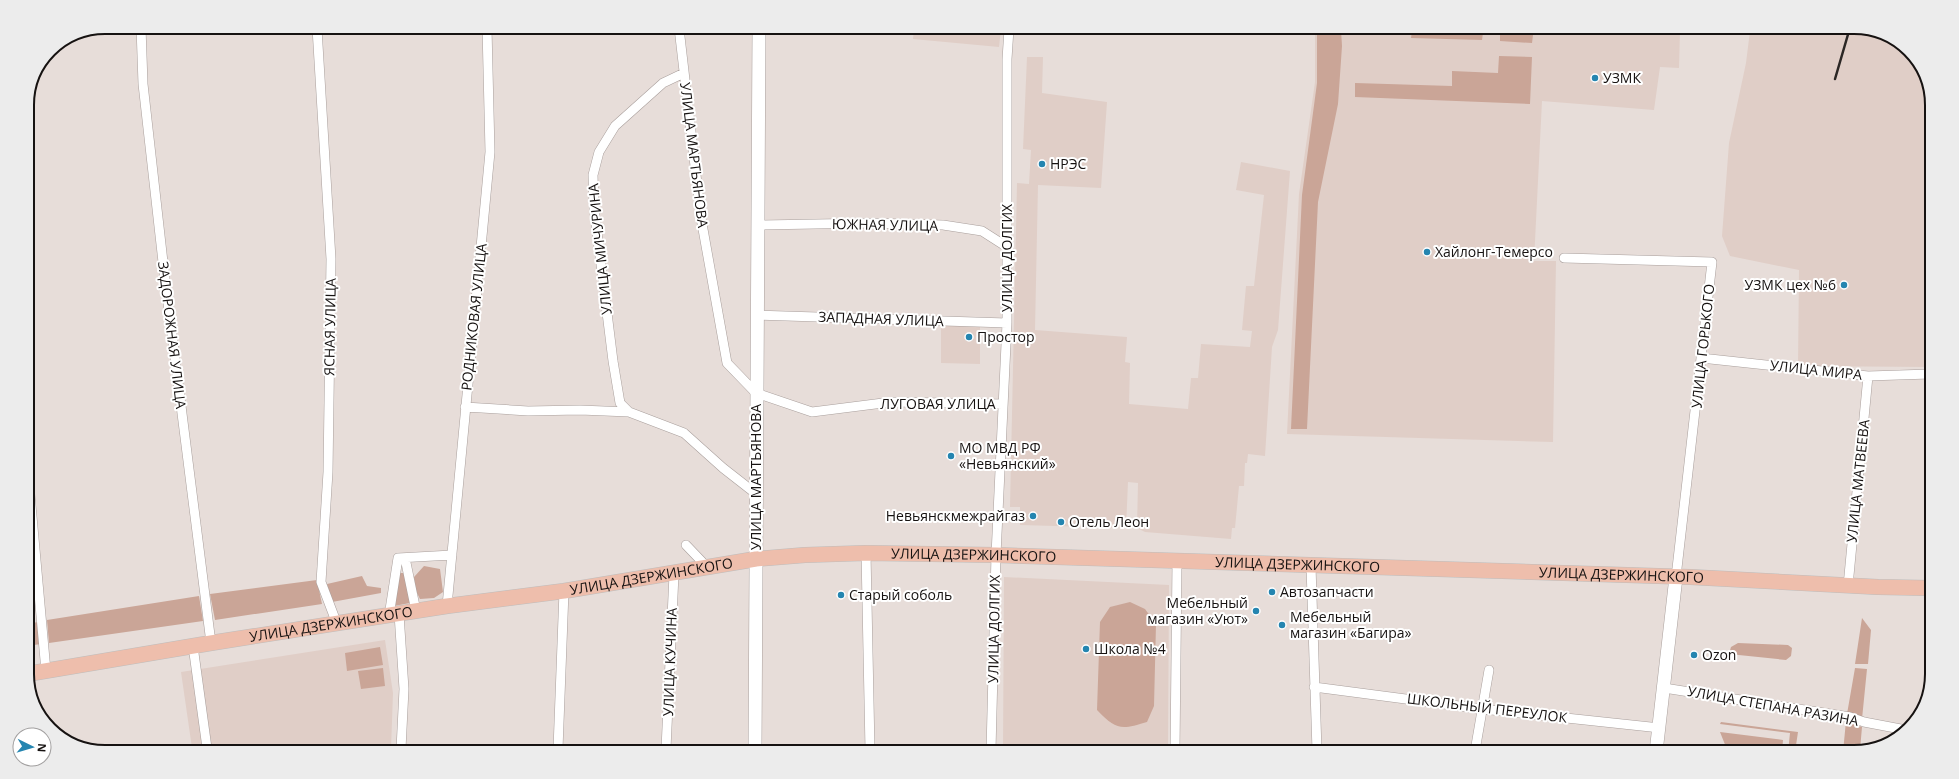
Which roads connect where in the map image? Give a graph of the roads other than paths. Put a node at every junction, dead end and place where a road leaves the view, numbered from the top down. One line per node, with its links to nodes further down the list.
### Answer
1 (141, 34): 40 (street, ЗАДОРОЖНАЯ УЛИЦА)
2 (317, 34): 39 (street, ЯСНАЯ УЛИЦА)
3 (487, 34): 18 (street, РОДНИКОВАЯ УЛИЦА)
4 (679, 34): 7 (street, УЛИЦА МАРТЬЯНОВА)
5 (759, 34): 8 (main road)
6 (1009, 34): 9 (street, УЛИЦА ДОЛГИХ)
7 (684, 73): 16 (street, УЛИЦА МАРТЬЯНОВА); 19 (street, УЛИЦА МИЧУРИНА)
8 (757, 225): 9 (street, ЮЖНАЯ УЛИЦА); 11 (main road)
9 (1007, 247): 12 (street, УЛИЦА ДОЛГИХ)
10 (1564, 258): 13 (street, УЛИЦА ГОРЬКОГО)
11 (756, 315): 12 (street, ЗАПАДНАЯ УЛИЦА); 16 (main road)
12 (1007, 323): 17 (street, УЛИЦА ДОЛГИХ)
13 (1701, 358): 15 (street, УЛИЦА МИРА); 32 (street, УЛИЦА ГОРЬКОГО)
14 (1925, 374): 15 (street, УЛИЦА МИРА)
15 (1868, 376): 33 (street, УЛИЦА МАТВЕЕВА)
16 (756, 393): 17 (street, ЛУГОВАЯ УЛИЦА); 20 (main road, УЛИЦА МАРТЬЯНОВА)
17 (1003, 404): 25 (street, УЛИЦА ДОЛГИХ)
18 (465, 406): 19 (street); 24 (street, РОДНИКОВАЯ УЛИЦА)
19 (629, 412): 20 (street)
20 (755, 493): 27 (main road, УЛИЦА МАРТЬЯНОВА)
21 (34, 538): 43 (street)
22 (686, 545): 30 (street)
23 (866, 553): 25 (main road, УЛИЦА ДЗЕРЖИНСКОГО); 27 (main road, УЛИЦА ДЗЕРЖИНСКОГО); 55 (street)
24 (452, 555): 26 (street); 36 (street, РОДНИКОВАЯ УЛИЦА)
25 (996, 555): 28 (main road, УЛИЦА ДЗЕРЖИНСКОГО); 56 (street, УЛИЦА ДОЛГИХ)
26 (406, 558): 37 (street); 38 (street)
27 (756, 559): 30 (main road, УЛИЦА ДЗЕРЖИНСКОГО); 54 (main road, УЛИЦА МАРТЬЯНОВА)
28 (1177, 562): 29 (main road, УЛИЦА ДЗЕРЖИНСКОГО); 57 (street)
29 (1311, 566): 32 (main road, УЛИЦА ДЗЕРЖИНСКОГО); 45 (street)
30 (708, 568): 31 (main road, УЛИЦА ДЗЕРЖИНСКОГО)
31 (674, 574): 35 (main road, УЛИЦА ДЗЕРЖИНСКОГО); 53 (street, УЛИЦА КУЧИНА)
32 (1676, 577): 33 (main road, УЛИЦА ДЗЕРЖИНСКОГО); 46 (main road)
33 (1848, 586): 34 (main road, УЛИЦА ДЗЕРЖИНСКОГО)
34 (1925, 588)
35 (564, 591): 36 (main road, УЛИЦА ДЗЕРЖИНСКОГО); 52 (street)
36 (447, 606): 37 (main road, УЛИЦА ДЗЕРЖИНСКОГО)
37 (416, 611): 38 (main road, УЛИЦА ДЗЕРЖИНСКОГО)
38 (394, 615): 39 (main road, УЛИЦА ДЗЕРЖИНСКОГО); 51 (street)
39 (337, 624): 40 (main road, УЛИЦА ДЗЕРЖИНСКОГО)
40 (211, 643): 41 (main road, УЛИЦА ДЗЕРЖИНСКОГО)
41 (193, 646): 43 (main road, УЛИЦА ДЗЕРЖИНСКОГО); 50 (street)
42 (1489, 670): 47 (street)
43 (46, 671): 44 (main road, УЛИЦА ДЗЕРЖИНСКОГО)
44 (34, 673)
45 (1314, 687): 47 (street, ШКОЛЬНЫЙ ПЕРЕУЛОК); 58 (street)
46 (1664, 688): 48 (main road); 49 (street, УЛИЦА СТЕПАНА РАЗИНА)
47 (1482, 709): 48 (street, ШКОЛЬНЫЙ ПЕРЕУЛОК); 59 (street)
48 (1660, 728): 60 (main road)
49 (1899, 729)
50 (207, 745)
51 (401, 745)
52 (558, 745)
53 (666, 745)
54 (754, 745)
55 (870, 745)
56 (991, 745)
57 (1175, 745)
58 (1318, 745)
59 (1476, 745)
60 (1657, 745)

